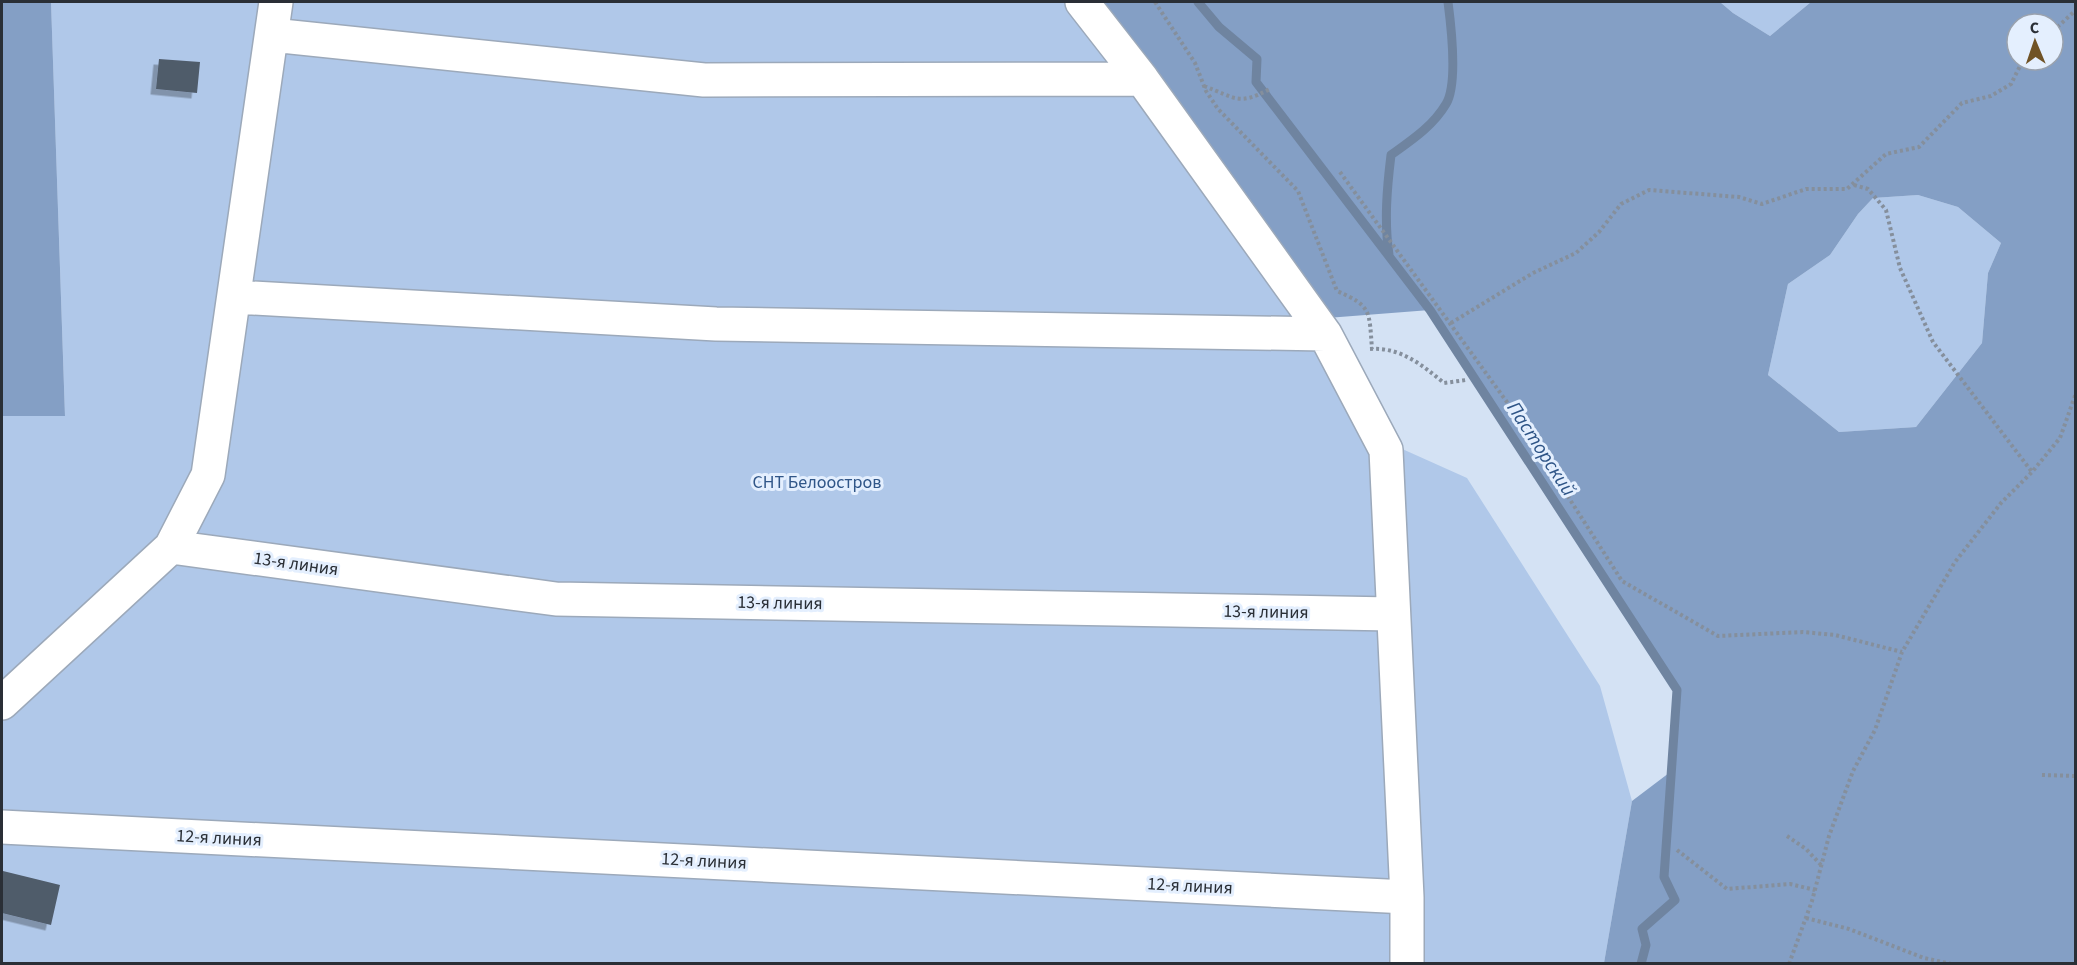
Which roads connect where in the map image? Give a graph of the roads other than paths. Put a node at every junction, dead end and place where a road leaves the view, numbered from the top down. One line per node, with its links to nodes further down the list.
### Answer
1 (276, 2): 3 (street)
2 (1082, 2): 4 (street)
3 (272, 35): 4 (street); 5 (street)
4 (1142, 79): 6 (street)
5 (235, 297): 6 (street); 7 (street)
6 (1325, 334): 8 (street)
7 (171, 546): 8 (street, 13-я линия); 9 (street)
8 (1392, 614): 11 (street)
9 (2, 703)
10 (2, 827): 11 (street, 12-я линия)
11 (1407, 897): 12 (street)
12 (1407, 963)

